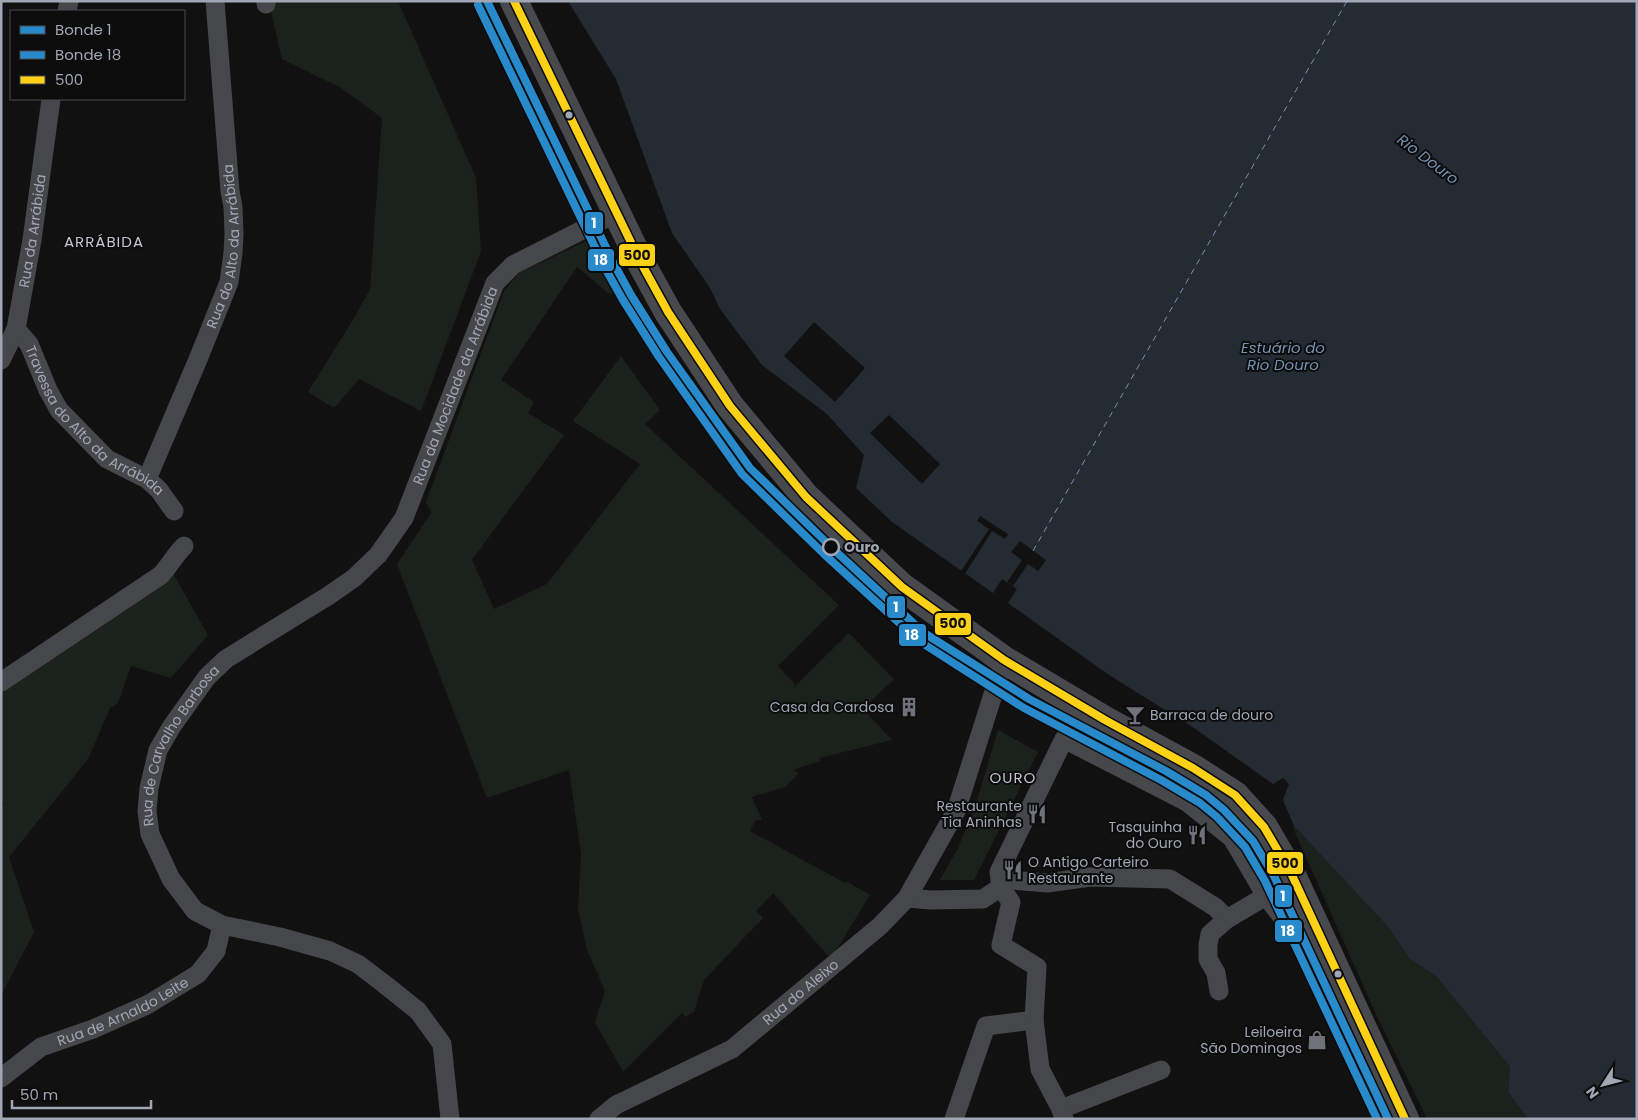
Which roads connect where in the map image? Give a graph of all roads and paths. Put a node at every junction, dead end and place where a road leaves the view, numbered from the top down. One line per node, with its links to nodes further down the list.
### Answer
1 (215, 1): 7 (street, Rua do Alto da Arrábida)
2 (514, 1): 4 (main road)
3 (51, 100): 5 (street, Rua da Arrábida)
4 (616, 213): 10 (street, Rua da Mocidade da Arrábida); 11 (main road)
5 (16, 329): 6 (street, Rua da Arrábida); 7 (street, Travessa do Alto da Arrábida)
6 (1, 360)
7 (147, 479): 8 (street, Travessa do Alto da Arrábida)
8 (174, 511)
9 (184, 546): 12 (street)
10 (354, 578): 17 (street, Rua de Carvalho Barbosa)
11 (1004, 660): 15 (street, Rua do Aleixo); 18 (main road)
12 (1, 682)
13 (1001, 888): 14 (street); 15 (street); 16 (street); 20 (street)
14 (1266, 896): 16 (street); 18 (street)
15 (907, 898): 25 (street, Rua do Aleixo)
16 (1227, 919): 19 (street)
17 (222, 925): 22 (street, Rua de Arnaldo Leite); 24 (street, Rua de Carvalho Barbosa)
18 (1330, 961): 27 (main road)
19 (1219, 992)
20 (1034, 1020): 23 (street); 26 (street)
21 (1161, 1070): 23 (street)
22 (1, 1078)
23 (1062, 1114)
24 (450, 1119)
25 (599, 1119)
26 (954, 1119)
27 (1405, 1119)

